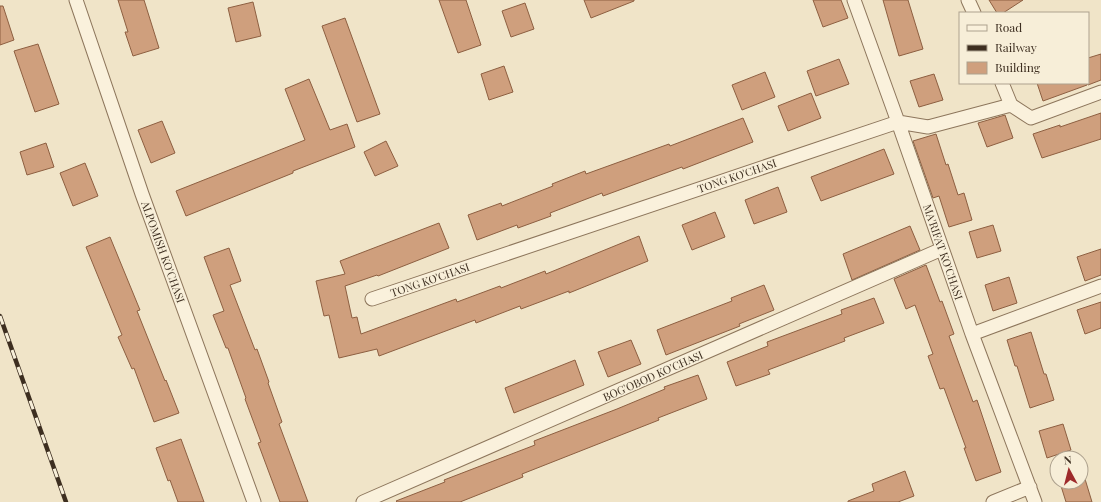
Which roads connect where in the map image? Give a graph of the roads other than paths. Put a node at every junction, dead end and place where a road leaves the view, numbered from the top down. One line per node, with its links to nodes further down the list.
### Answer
1 (76, 0): 14 (street, ALPOMISH KO'CHASI)
2 (854, 0): 8 (street, MA'RIFAT KO'CHASI)
3 (968, 0): 4 (street)
4 (974, 12)
5 (1002, 84): 7 (street)
6 (1101, 92): 7 (street)
7 (1011, 105): 8 (street, TONG KO'CHASI)
8 (898, 122): 9 (street, MA'RIFAT KO'CHASI); 11 (street, TONG KO'CHASI)
9 (942, 250): 12 (street, MA'RIFAT KO'CHASI); 15 (street, BOG'OBOD KO'CHASI)
10 (1101, 286): 12 (street)
11 (372, 299)
12 (972, 334): 13 (street, MA'RIFAT KO'CHASI)
13 (1030, 487): 16 (street); 17 (street, MA'RIFAT KO'CHASI)
14 (254, 502)
15 (363, 502)
16 (993, 502)
17 (1036, 502)

